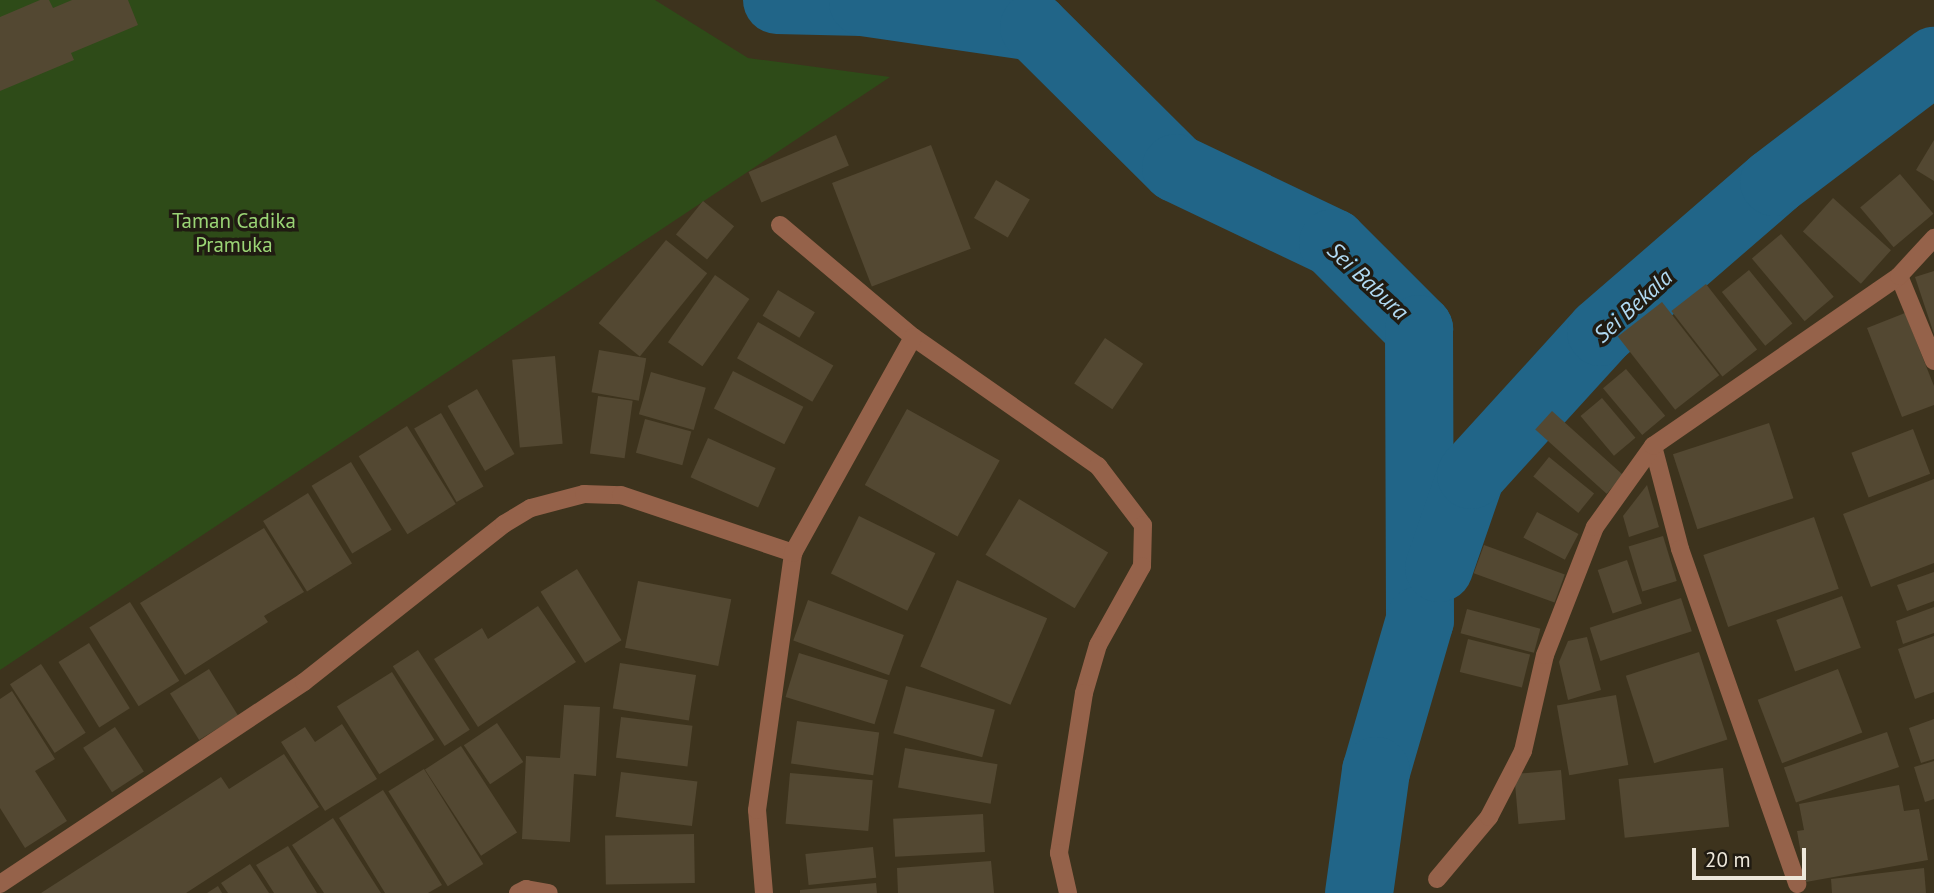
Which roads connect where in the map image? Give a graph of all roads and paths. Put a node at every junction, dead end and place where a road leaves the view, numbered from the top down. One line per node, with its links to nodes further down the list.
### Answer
1 (780, 225): 4 (street)
2 (1934, 238): 3 (street)
3 (1899, 276): 5 (street); 6 (street)
4 (913, 337): 7 (street); 14 (street)
5 (1934, 361)
6 (1653, 446): 8 (street); 10 (street)
7 (793, 553): 9 (street); 13 (street)
8 (1437, 879)
9 (0, 884)
10 (1797, 884)
11 (518, 893): 12 (street)
12 (549, 893)
13 (764, 893)
14 (1068, 893)

